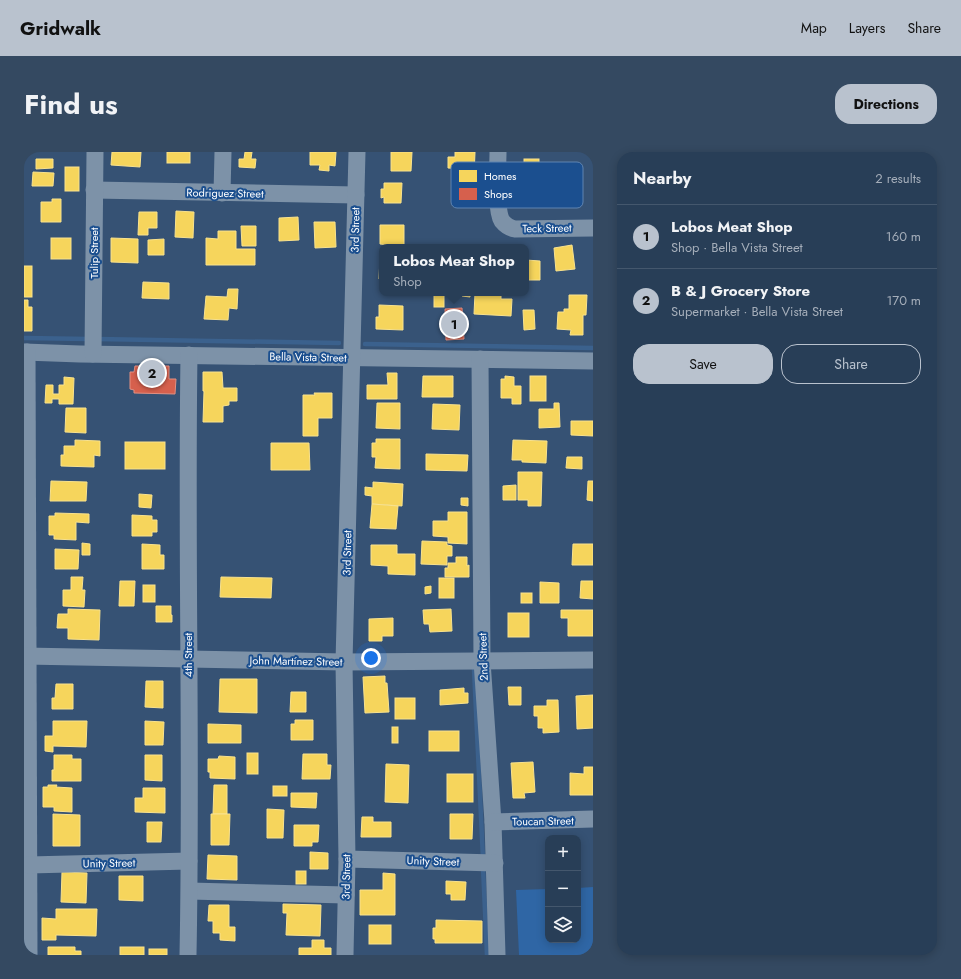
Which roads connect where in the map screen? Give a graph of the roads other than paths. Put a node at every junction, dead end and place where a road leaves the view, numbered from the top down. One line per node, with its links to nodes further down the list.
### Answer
1 (95, 152): 6 (street, Tulip Street)
2 (223, 152): 7 (street)
3 (358, 152): 8 (street, 3rd Street)
4 (498, 152): 5 (street, Teck Street)
5 (498, 162)
6 (94, 190): 7 (street, Rodriguez Street); 12 (street, Tulip Street)
7 (222, 193): 8 (street, Rodriguez Street)
8 (356, 195): 14 (street, 3rd Street)
9 (499, 208): 10 (street, Teck Street)
10 (593, 228)
11 (26, 352): 12 (street, Bella Vista Street); 17 (street)
12 (93, 354): 13 (street, Bella Vista Street)
13 (189, 355): 14 (street, Bella Vista Street); 18 (street, 4th Street)
14 (352, 358): 15 (street, Bella Vista Street); 21 (street, 3rd Street)
15 (480, 359): 16 (street, Bella Vista Street); 20 (street, 2nd Street)
16 (593, 361)
17 (27, 656): 18 (street, John Martínez Street); 27 (street)
18 (188, 659): 21 (street, John Martínez Street); 25 (street, 4th Street)
19 (593, 660): 20 (street, John Martínez Street)
20 (482, 661): 21 (street, John Martínez Street); 23 (street, 2nd Street)
21 (344, 662): 24 (street, 3rd Street)
22 (593, 819): 23 (street, Toucan Street)
23 (493, 822): 26 (street, 2nd Street)
24 (346, 859): 26 (street, Unity Street); 29 (street, 3rd Street)
25 (189, 861): 27 (street, Unity Street); 28 (street, 4th Street)
26 (495, 863): 34 (street, 2nd Street)
27 (29, 865): 30 (street)
28 (190, 891): 29 (street); 32 (street, 4th Street)
29 (346, 895): 33 (street, 3rd Street)
30 (26, 901): 31 (street)
31 (29, 955)
32 (188, 955)
33 (345, 955)
34 (497, 955)

